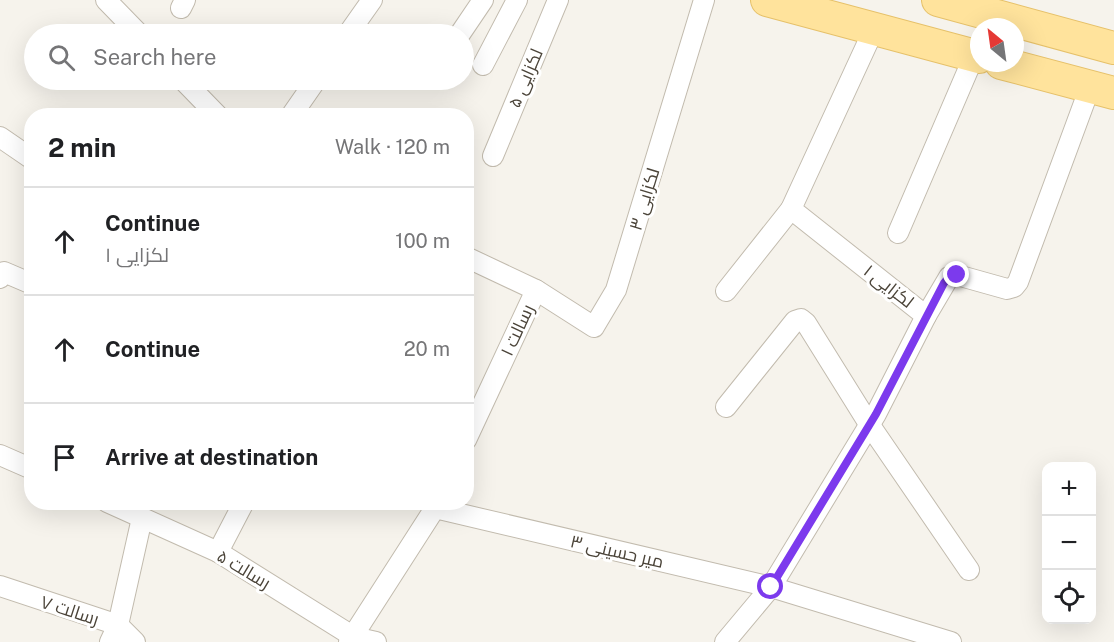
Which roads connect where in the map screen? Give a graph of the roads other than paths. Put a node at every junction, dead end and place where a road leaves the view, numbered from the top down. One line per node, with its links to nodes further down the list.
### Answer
1 (106, 0): 9 (street)
2 (372, 0): 10 (street)
3 (483, 0): 11 (street)
4 (517, 0): 15 (street)
5 (558, 0): 25 (street, لکزایی ۵)
6 (704, 0): 31 (street, لکزایی ۳)
7 (767, 0): 12 (main road)
8 (938, 0): 13 (main road)
9 (129, 24)
10 (355, 24)
11 (467, 24)
12 (874, 29): 14 (main road); 26 (street)
13 (1114, 48)
14 (970, 55)
15 (483, 64)
16 (1024, 69): 20 (main road)
17 (978, 72): 27 (street)
18 (193, 90): 21 (street)
19 (309, 90): 22 (street)
20 (1102, 90): 33 (street)
21 (210, 108)
22 (297, 108)
23 (0, 136): 24 (street)
24 (24, 153)
25 (493, 156)
26 (791, 209): 32 (street); 33 (street, لکزایی ۱)
27 (898, 233)
28 (474, 261): 31 (street, رسالت ۱)
29 (0, 278): 30 (street)
30 (24, 281)
31 (536, 290): 35 (street, رسالت ۱)
32 (726, 291)
33 (926, 316): 36 (street, لکزایی ۱)
34 (726, 407): 36 (street)
35 (474, 423)
36 (869, 424): 45 (street); 47 (street, لکزایی ۱)
37 (0, 455): 38 (street)
38 (24, 466)
39 (124, 510): 43 (street, رسالت ۵)
40 (240, 510): 44 (street)
41 (433, 510): 50 (street, میر حسینی ۳)
42 (456, 510): 47 (street, میر حسینی ۳)
43 (142, 518): 44 (street, رسالت ۵); 48 (street)
44 (218, 552): 50 (street, رسالت ۵)
45 (969, 570)
46 (0, 586): 48 (street, رسالت ۷)
47 (771, 587): 49 (street, میر حسینی ۳); 53 (street, لکزایی ۱)
48 (114, 634): 51 (street, رسالت ۷)
49 (913, 637): 54 (street, میر حسینی ۳)
50 (351, 640): 52 (street, رسالت ۵)
51 (135, 642)
52 (376, 642)
53 (725, 642)
54 (951, 642)

